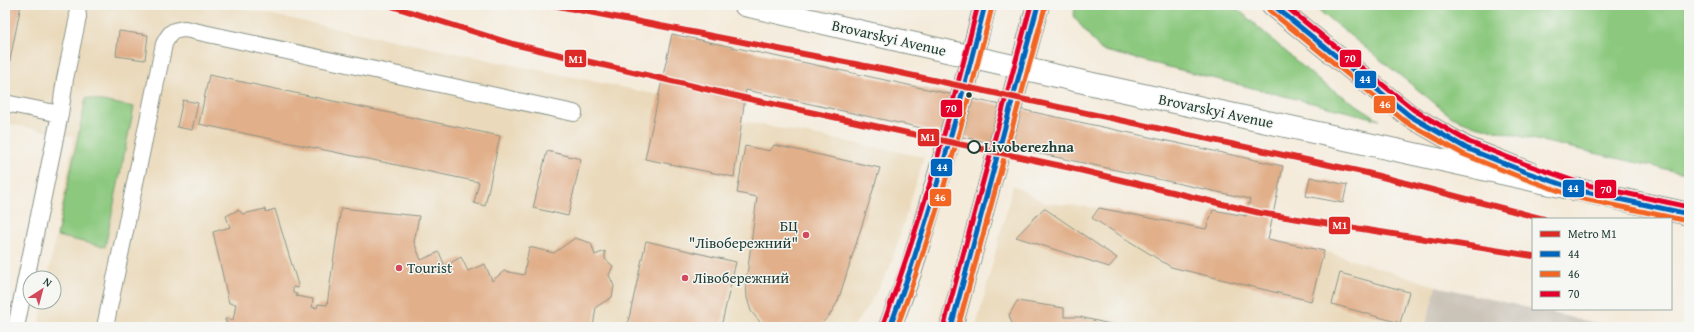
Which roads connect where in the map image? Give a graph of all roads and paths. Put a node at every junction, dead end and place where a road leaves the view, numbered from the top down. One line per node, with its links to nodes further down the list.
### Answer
1 (76, 5): 8 (lane)
2 (745, 5): 9 (main road, Brovarskyi Avenue, bridge)
3 (984, 5): 13 (main road)
4 (1038, 5): 14 (main road)
5 (1273, 5): 9 (main road)
6 (5, 103): 8 (lane)
7 (574, 113): 12 (lane)
8 (60, 114): 11 (lane)
9 (1581, 191): 10 (main road, Brovarskyi Avenue)
10 (1689, 214)
11 (16, 327)
12 (105, 327)
13 (890, 327)
14 (951, 327)

